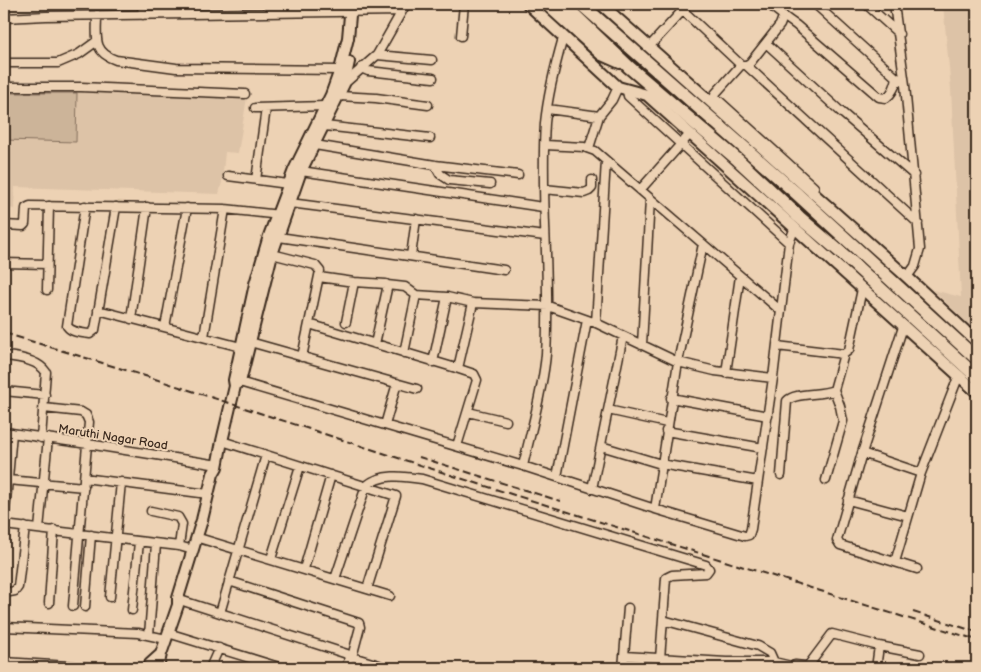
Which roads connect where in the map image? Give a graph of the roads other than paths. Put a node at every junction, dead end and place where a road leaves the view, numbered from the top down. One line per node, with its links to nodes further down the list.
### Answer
1 (142, 4): 17 (street)
2 (406, 4): 16 (street)
3 (464, 4): 22 (street)
4 (528, 4): 23 (street)
5 (547, 4): 31 (highway)
6 (563, 4): 31 (highway)
7 (582, 4): 69 (highway)
8 (601, 4): 26 (street)
9 (676, 4): 15 (street)
10 (768, 4): 19 (street)
11 (815, 4): 35 (street)
12 (866, 4): 21 (street)
13 (894, 4): 21 (street)
14 (354, 8): 16 (street); 17 (street); 33 (street); 36 (street)
15 (682, 10): 26 (street); 30 (street)
16 (402, 11): 27 (street)
17 (143, 14): 18 (street)
18 (97, 15): 20 (street); 24 (street)
19 (783, 17): 25 (street); 35 (street)
20 (4, 18)
21 (899, 34): 37 (street)
22 (461, 36)
23 (563, 38): 39 (street); 46 (street)
24 (97, 41): 29 (street); 33 (street)
25 (766, 43): 30 (street); 59 (street)
26 (649, 47): 69 (street)
27 (377, 55): 28 (street); 32 (street)
28 (432, 60)
29 (4, 63)
30 (743, 65): 79 (street); 90 (street)
31 (629, 67): 129 (highway)
32 (361, 68): 34 (street); 36 (street)
33 (340, 70): 43 (street)
34 (433, 78)
35 (897, 78): 37 (street)
36 (344, 84): 41 (street)
37 (905, 85): 59 (street)
38 (4, 87): 40 (street)
39 (622, 89): 47 (street); 49 (street); 53 (street)
40 (245, 94)
41 (339, 96): 42 (street); 48 (street)
42 (428, 105)
43 (325, 106): 45 (street); 48 (street)
44 (255, 108): 45 (street)
45 (266, 108): 61 (street)
46 (548, 109): 47 (street); 52 (street)
47 (598, 116): 54 (street)
48 (321, 124): 50 (street); 51 (street); 63 (street)
49 (690, 134): 53 (street); 81 (street)
50 (430, 138)
51 (315, 145): 56 (street); 57 (street)
52 (545, 145): 54 (street); 65 (street)
53 (681, 145): 66 (street); 84 (street)
54 (590, 148): 55 (street)
55 (606, 161): 66 (street); 108 (street)
56 (435, 165): 58 (street); 64 (street)
57 (302, 171): 68 (street); 72 (street)
58 (518, 175)
59 (914, 175): 79 (street)
60 (228, 176): 61 (street)
61 (256, 180): 63 (street)
62 (592, 180): 65 (street)
63 (288, 184): 77 (street)
64 (490, 184)
65 (544, 189): 72 (street)
66 (640, 190): 67 (street)
67 (650, 199): 85 (street); 117 (street)
68 (290, 203): 77 (street); 78 (street)
69 (818, 205): 94 (street); 123 (highway)
70 (49, 206): 71 (street); 80 (street); 89 (street)
71 (85, 206): 73 (street); 103 (street)
72 (544, 206): 82 (street)
73 (116, 207): 74 (street); 103 (street)
74 (147, 207): 75 (street); 105 (street)
75 (187, 208): 76 (street); 110 (street)
76 (225, 209): 77 (street); 113 (street)
77 (281, 215): 83 (street); 116 (street)
78 (416, 219): 82 (street); 87 (street)
79 (918, 223): 94 (street)
80 (4, 225)
81 (795, 227): 84 (street); 97 (street)
82 (545, 236): 102 (street)
83 (279, 237): 86 (street); 87 (street)
84 (789, 243): 104 (street)
85 (703, 244): 92 (street); 125 (street)
86 (272, 254): 93 (street); 116 (street)
87 (411, 256): 91 (street)
88 (4, 264): 89 (street)
89 (47, 264): 98 (street)
90 (900, 265)
91 (504, 270)
92 (740, 276): 104 (street); 127 (street)
93 (319, 277): 95 (street); 109 (street)
94 (907, 277): 114 (street)
95 (354, 282): 96 (street); 107 (street)
96 (387, 285): 99 (street); 115 (street)
97 (862, 289): 111 (street); 120 (street)
98 (46, 290)
99 (416, 295): 100 (street); 119 (street)
100 (447, 297): 101 (street); 124 (street)
101 (473, 303): 102 (street); 126 (street)
102 (548, 306): 106 (street); 159 (street)
103 (98, 310): 105 (street)
104 (781, 311): 118 (street)
105 (131, 319): 110 (street)
106 (587, 320): 108 (street); 163 (street)
107 (346, 322)
108 (596, 323): 112 (street)
109 (309, 324): 115 (street); 122 (street)
110 (165, 327): 113 (street)
111 (903, 327): 128 (street); 154 (street)
112 (623, 336): 117 (street); 140 (street)
113 (204, 338): 116 (street)
114 (977, 342)
115 (375, 344): 119 (street)
116 (245, 345): 122 (street); 131 (street)
117 (642, 345): 125 (street)
118 (777, 346): 120 (street); 130 (street)
119 (404, 353): 124 (street)
120 (844, 354): 134 (street)
121 (4, 356): 137 (street)
122 (302, 357): 132 (street)
123 (977, 359)
124 (434, 362): 126 (street)
125 (678, 362): 127 (street); 138 (street)
126 (456, 368): 141 (street)
127 (726, 372): 130 (street)
128 (959, 375): 136 (street); 160 (street)
129 (977, 377)
130 (773, 378): 142 (street)
131 (236, 383): 144 (street); 149 (street)
132 (397, 383): 133 (street); 144 (street)
133 (417, 389)
134 (834, 390): 161 (street); 166 (street)
135 (4, 391): 137 (street)
136 (977, 392)
137 (45, 395): 139 (street)
138 (671, 398): 142 (street); 145 (street)
139 (44, 408): 148 (street); 150 (street)
140 (608, 410): 145 (street); 152 (street)
141 (468, 412): 143 (street); 151 (street)
142 (768, 416): 153 (street)
143 (506, 421)
144 (385, 425): 151 (street)
145 (667, 427): 153 (street); 156 (street)
146 (4, 432): 147 (street, Maruthi Nagar Road)
147 (12, 433): 148 (street, Maruthi Nagar Road); 165 (street)
148 (44, 438): 150 (street, Maruthi Nagar Road); 168 (street)
149 (222, 441): 155 (street); 157 (street)
150 (88, 444): 157 (street, Maruthi Nagar Road); 164 (street)
151 (457, 446): 159 (street)
152 (601, 446): 156 (street); 172 (street)
153 (763, 448): 167 (street)
154 (862, 453): 160 (street); 174 (street)
155 (266, 455): 158 (street); 189 (street)
156 (661, 464): 167 (street); 175 (street)
157 (218, 466): 173 (street); 185 (street)
158 (300, 466): 162 (street); 191 (street)
159 (524, 466): 163 (street)
160 (921, 473): 177 (street)
161 (781, 475)
162 (331, 476): 171 (street); 193 (street)
163 (557, 477): 172 (street)
164 (84, 478): 169 (street); 170 (street)
165 (8, 480): 168 (street); 178 (street)
166 (826, 480)
167 (758, 481): 175 (street)
168 (44, 482): 170 (street); 180 (street)
169 (121, 482): 173 (street); 184 (street)
170 (84, 486): 182 (street)
171 (366, 486): 195 (street); 197 (street); 208 (street)
172 (592, 489): 175 (street)
173 (208, 494): 190 (street)
174 (848, 500): 177 (street); 192 (street)
175 (655, 509)
176 (151, 511): 188 (street)
177 (908, 516): 192 (street)
178 (4, 525): 179 (street)
179 (25, 527): 180 (street); 198 (street)
180 (39, 529): 181 (street)
181 (54, 530): 182 (street); 201 (street)
182 (79, 533): 183 (street); 203 (street)
183 (91, 535): 184 (street); 204 (street)
184 (115, 538): 186 (street); 200 (street)
185 (202, 538): 189 (street); 202 (street)
186 (139, 542): 187 (street); 206 (street)
187 (156, 544): 188 (street); 210 (street)
188 (179, 546): 190 (street)
189 (238, 549): 191 (street); 196 (street)
190 (193, 550): 202 (street)
191 (271, 559): 193 (street)
192 (895, 562): 194 (street)
193 (304, 569): 195 (street)
194 (916, 569)
195 (335, 579): 197 (street)
196 (229, 581): 207 (street); 216 (street)
197 (367, 589): 199 (street)
198 (4, 593)
199 (390, 596)
200 (110, 597)
201 (49, 603)
202 (180, 603): 207 (street); 211 (street)
203 (73, 606)
204 (85, 607)
205 (628, 608): 217 (street)
206 (132, 610)
207 (220, 613): 216 (street)
208 (663, 620): 218 (street); 220 (street)
209 (4, 627): 210 (street)
210 (149, 635): 211 (street)
211 (167, 636): 213 (street); 214 (street)
212 (879, 646): 215 (street); 222 (street); 232 (street)
213 (219, 648): 227 (street); 228 (street)
214 (161, 654): 225 (street); 226 (street)
215 (920, 654)
216 (350, 656): 221 (street); 229 (street)
217 (624, 656): 218 (street); 230 (street)
218 (660, 659): 220 (street)
219 (4, 662): 224 (street)
220 (774, 662): 223 (street)
221 (379, 665)
222 (808, 666): 223 (street); 231 (street)
223 (790, 667)
224 (100, 668)
225 (149, 668)
226 (158, 668)
227 (210, 668)
228 (282, 668)
229 (346, 668)
230 (623, 668)
231 (823, 668)
232 (876, 668)

